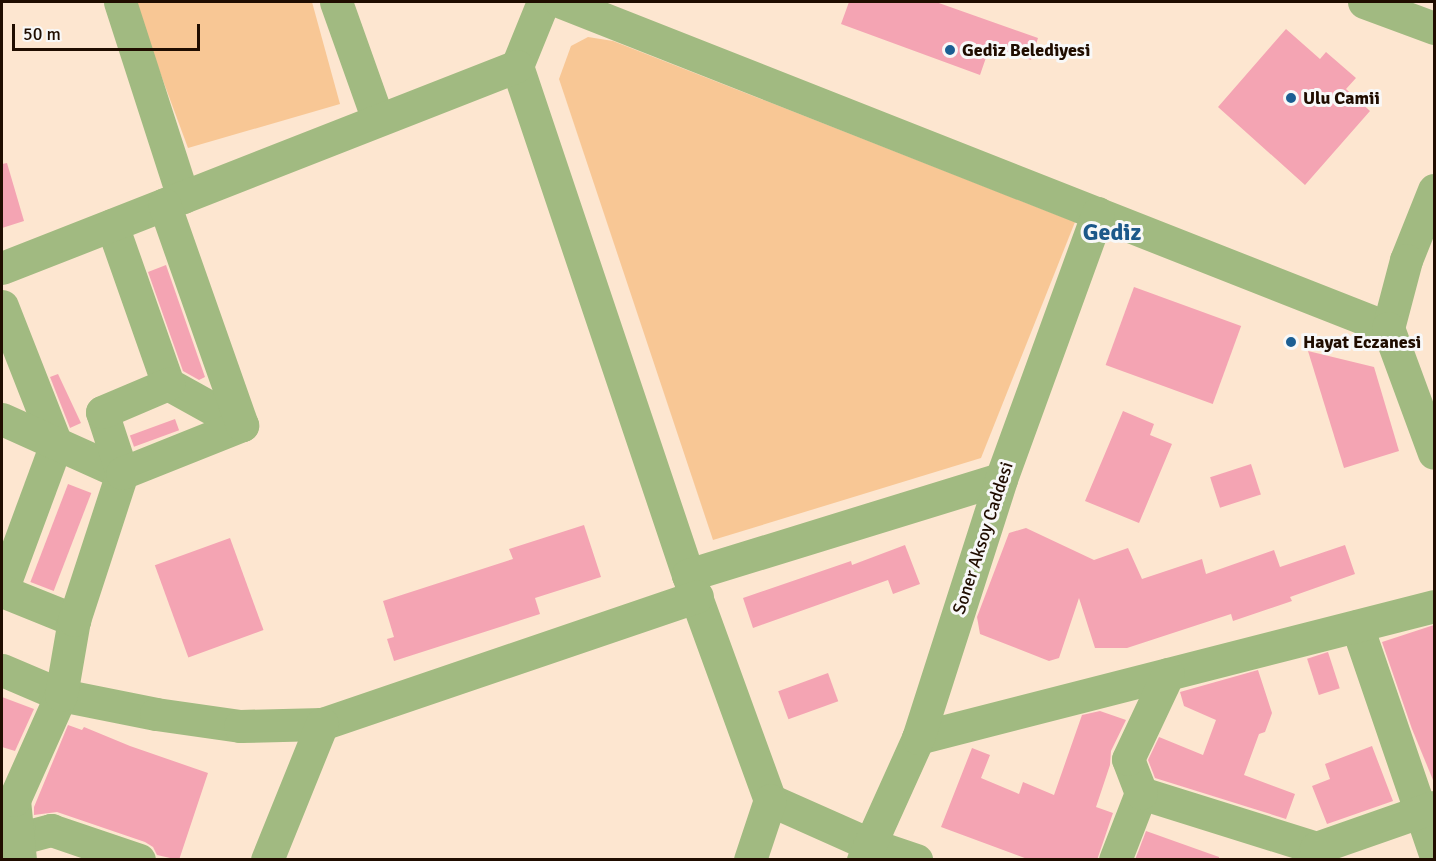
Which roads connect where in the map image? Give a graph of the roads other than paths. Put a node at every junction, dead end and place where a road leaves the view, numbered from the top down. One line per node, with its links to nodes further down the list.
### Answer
1 (120, 2): 10 (street)
2 (336, 2): 8 (street)
3 (543, 2): 7 (street)
4 (561, 2): 11 (street)
5 (1364, 2): 6 (street)
6 (1434, 28)
7 (517, 66): 8 (street); 24 (street)
8 (378, 120): 10 (street)
9 (1434, 190): 15 (street)
10 (174, 200): 12 (street); 18 (street)
11 (1098, 213): 15 (street); 22 (street, Soner Aksoy Caddesi)
12 (112, 225): 13 (street); 16 (street)
13 (2, 268)
14 (2, 306): 19 (street)
15 (1388, 328): 20 (street)
16 (168, 384): 18 (street); 21 (street)
17 (2, 419): 19 (street)
18 (242, 425): 21 (street)
19 (56, 444): 21 (street); 23 (street)
20 (1433, 445)
21 (122, 473): 27 (street)
22 (1001, 479): 24 (street); 33 (street, Soner Aksoy Caddesi)
23 (14, 516): 25 (street)
24 (693, 585): 32 (street); 35 (street)
25 (2, 591): 27 (street)
26 (1434, 606): 28 (street)
27 (74, 620): 31 (street)
28 (1357, 626): 30 (street); 36 (street)
29 (2, 670): 31 (street)
30 (1167, 674): 33 (street); 34 (street)
31 (61, 695): 32 (street); 37 (street)
32 (322, 724): 42 (street)
33 (918, 738): 39 (street, Soner Aksoy Caddesi)
34 (1141, 793): 40 (street); 45 (street)
35 (770, 800): 39 (street); 43 (street)
36 (1428, 809): 38 (street); 40 (street)
37 (13, 847): 41 (street)
38 (1434, 851)
39 (866, 852): 44 (street)
40 (1314, 854)
41 (139, 860)
42 (267, 860)
43 (750, 860)
44 (916, 860)
45 (1114, 860)

